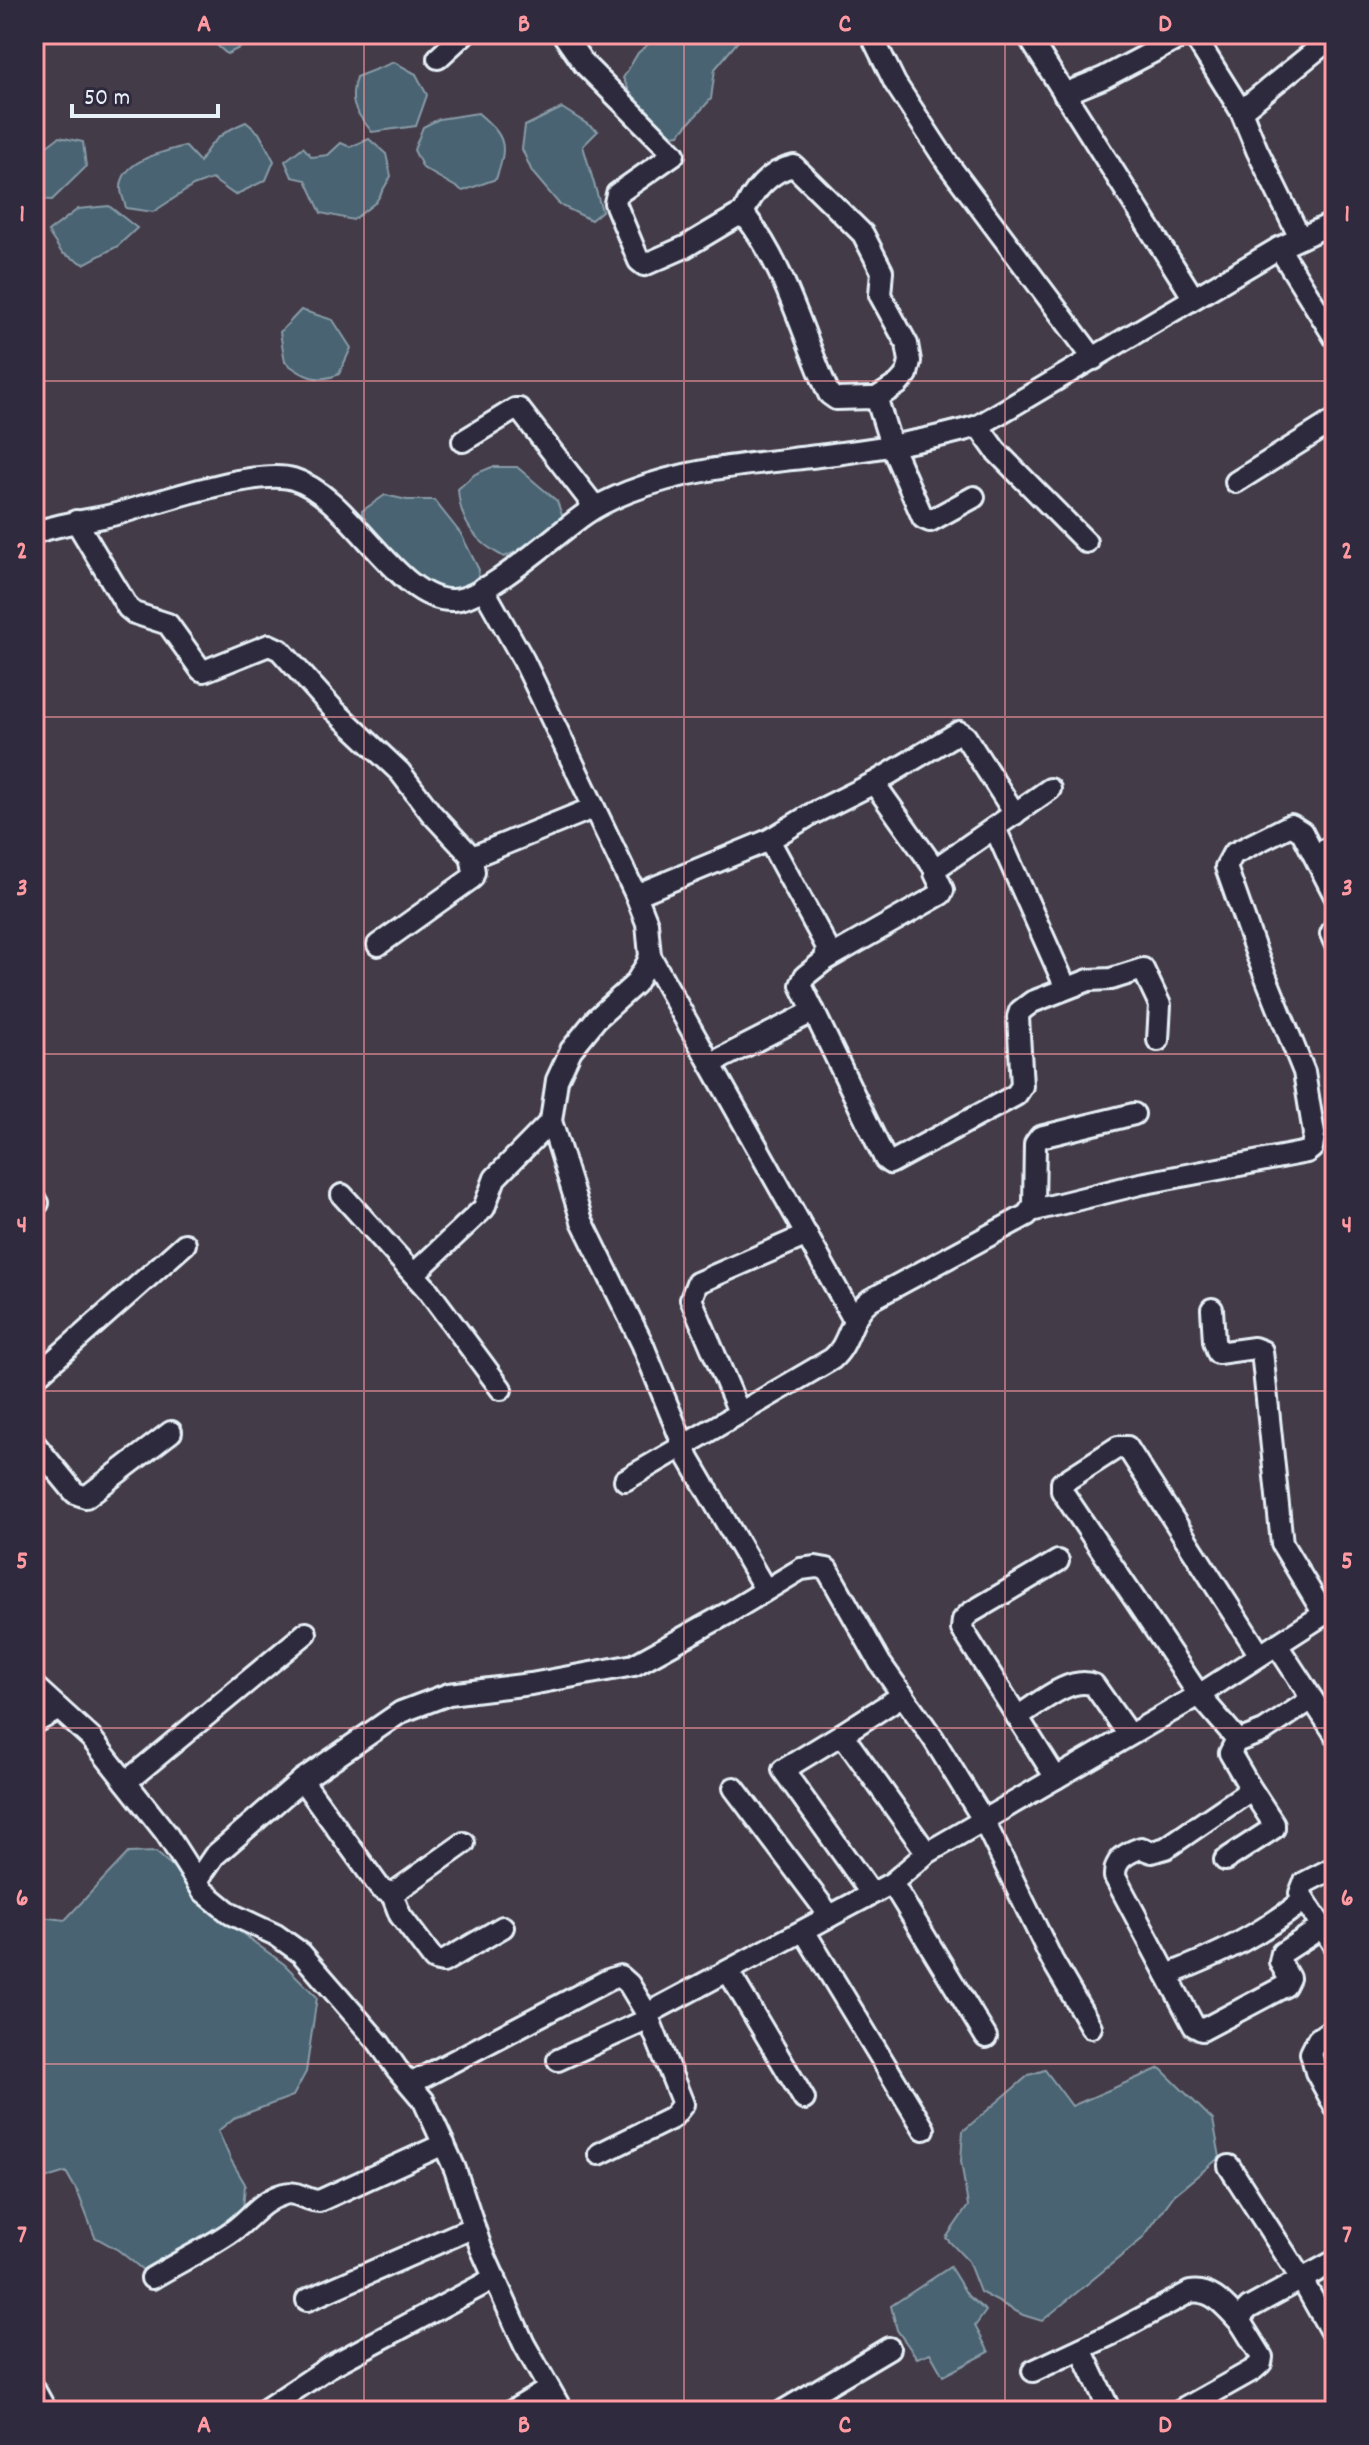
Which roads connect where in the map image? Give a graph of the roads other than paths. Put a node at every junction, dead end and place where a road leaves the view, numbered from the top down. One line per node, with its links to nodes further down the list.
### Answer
1 (464, 34): 7 (street)
2 (563, 34): 10 (street)
3 (871, 34): 16 (street)
4 (1027, 34): 8 (street)
5 (1190, 34): 8 (street); 9 (street)
6 (1335, 35): 9 (street)
7 (438, 58)
8 (1064, 94): 14 (street)
9 (1241, 111): 12 (street)
10 (743, 215): 17 (street); 17 (street)
11 (1335, 222): 12 (street)
12 (1300, 238): 13 (street)
13 (1279, 248): 14 (street); 15 (street)
14 (1193, 297): 16 (street)
15 (1335, 338)
16 (1094, 359): 19 (street)
17 (875, 399): 21 (street)
18 (1335, 420): 22 (street)
19 (978, 426): 21 (street); 27 (street)
20 (463, 441): 24 (street)
21 (891, 445): 23 (street); 24 (street)
22 (1236, 482)
23 (974, 497)
24 (595, 507): 28 (street)
25 (76, 521): 26 (street); 28 (street); 37 (street)
26 (34, 533)
27 (1086, 542)
28 (483, 588): 31 (street)
29 (874, 783): 32 (street); 34 (street); 38 (street)
30 (1050, 789): 32 (street)
31 (593, 808): 37 (street); 39 (street)
32 (1015, 814): 33 (street)
33 (995, 828): 38 (street); 46 (street)
34 (769, 840): 39 (street); 45 (street)
35 (1335, 844): 36 (street)
36 (1315, 856): 40 (street); 53 (street)
37 (473, 858): 43 (street)
38 (935, 869): 45 (street)
39 (636, 895): 44 (street)
40 (1335, 896)
41 (1335, 926): 42 (street)
42 (1335, 943)
43 (378, 945)
44 (650, 956): 49 (street); 51 (street)
45 (825, 960): 47 (street)
46 (1066, 988): 47 (street); 48 (street)
47 (814, 1011): 49 (street)
48 (1158, 1040)
49 (712, 1063): 54 (street)
50 (1134, 1114): 53 (street)
51 (551, 1121): 56 (street); 64 (street)
52 (342, 1195): 56 (street)
53 (1031, 1211): 58 (street)
54 (807, 1235): 58 (street); 61 (street)
55 (185, 1244): 59 (street)
56 (414, 1274): 60 (street)
57 (1212, 1309): 68 (street)
58 (853, 1318): 61 (street)
59 (34, 1378)
60 (501, 1389)
61 (739, 1412): 64 (street)
62 (171, 1432): 63 (street)
63 (34, 1443)
64 (683, 1444): 65 (street); 67 (street)
65 (625, 1480)
66 (1058, 1561): 76 (street)
67 (765, 1589): 72 (street); 83 (street)
68 (1330, 1610): 70 (street)
69 (306, 1633): 84 (street)
70 (1268, 1650): 73 (street); 73 (street); 74 (street)
71 (34, 1686): 75 (street)
72 (903, 1695): 78 (street); 87 (street)
73 (1199, 1695): 80 (street); 81 (street)
74 (1312, 1699): 79 (street); 81 (street)
75 (59, 1709): 77 (street); 84 (street)
76 (1017, 1717): 80 (street); 82 (street)
77 (34, 1723)
78 (842, 1734): 89 (street); 94 (street)
79 (1335, 1734)
80 (1129, 1735): 82 (street)
81 (1238, 1741): 85 (street)
82 (1056, 1778): 87 (street)
83 (302, 1780): 92 (street); 95 (street)
84 (126, 1782): 92 (street)
85 (1248, 1784): 90 (street); 103 (street)
86 (734, 1788): 97 (street)
87 (984, 1821): 89 (street); 105 (street)
88 (464, 1843): 95 (street)
89 (927, 1853): 93 (street)
90 (1225, 1860)
91 (1335, 1867): 96 (street)
92 (197, 1881): 109 (street)
93 (892, 1883): 94 (street); 107 (street)
94 (871, 1893): 97 (street)
95 (392, 1894): 98 (street)
96 (1304, 1900): 99 (street); 103 (street)
97 (830, 1916): 100 (street)
98 (503, 1927)
99 (1322, 1927): 101 (street); 103 (street)
100 (804, 1931): 102 (street); 112 (street)
101 (1335, 1947)
102 (728, 1971): 104 (street); 110 (street)
103 (1167, 1975)
104 (648, 2017): 108 (street); 109 (street); 114 (street)
105 (1091, 2027)
106 (1335, 2027): 111 (street)
107 (986, 2037)
108 (558, 2060)
109 (410, 2084): 113 (street)
110 (804, 2099)
111 (1335, 2107)
112 (924, 2129)
113 (444, 2144): 116 (street); 118 (street)
114 (599, 2154)
115 (1229, 2166): 120 (street)
116 (474, 2227): 119 (street); 121 (street)
117 (1335, 2261): 120 (street)
118 (152, 2278)
119 (495, 2278): 128 (street); 130 (street)
120 (1302, 2280): 122 (street); 123 (street)
121 (307, 2300)
122 (1241, 2323): 125 (street); 135 (street)
123 (1335, 2339)
124 (889, 2348): 133 (street)
125 (1081, 2349): 126 (street); 134 (street)
126 (1033, 2371)
127 (34, 2389): 129 (street)
128 (549, 2389): 131 (street); 132 (street)
129 (46, 2411)
130 (263, 2411)
131 (512, 2411)
132 (562, 2411)
133 (783, 2411)
134 (1110, 2411)
135 (1180, 2411)

